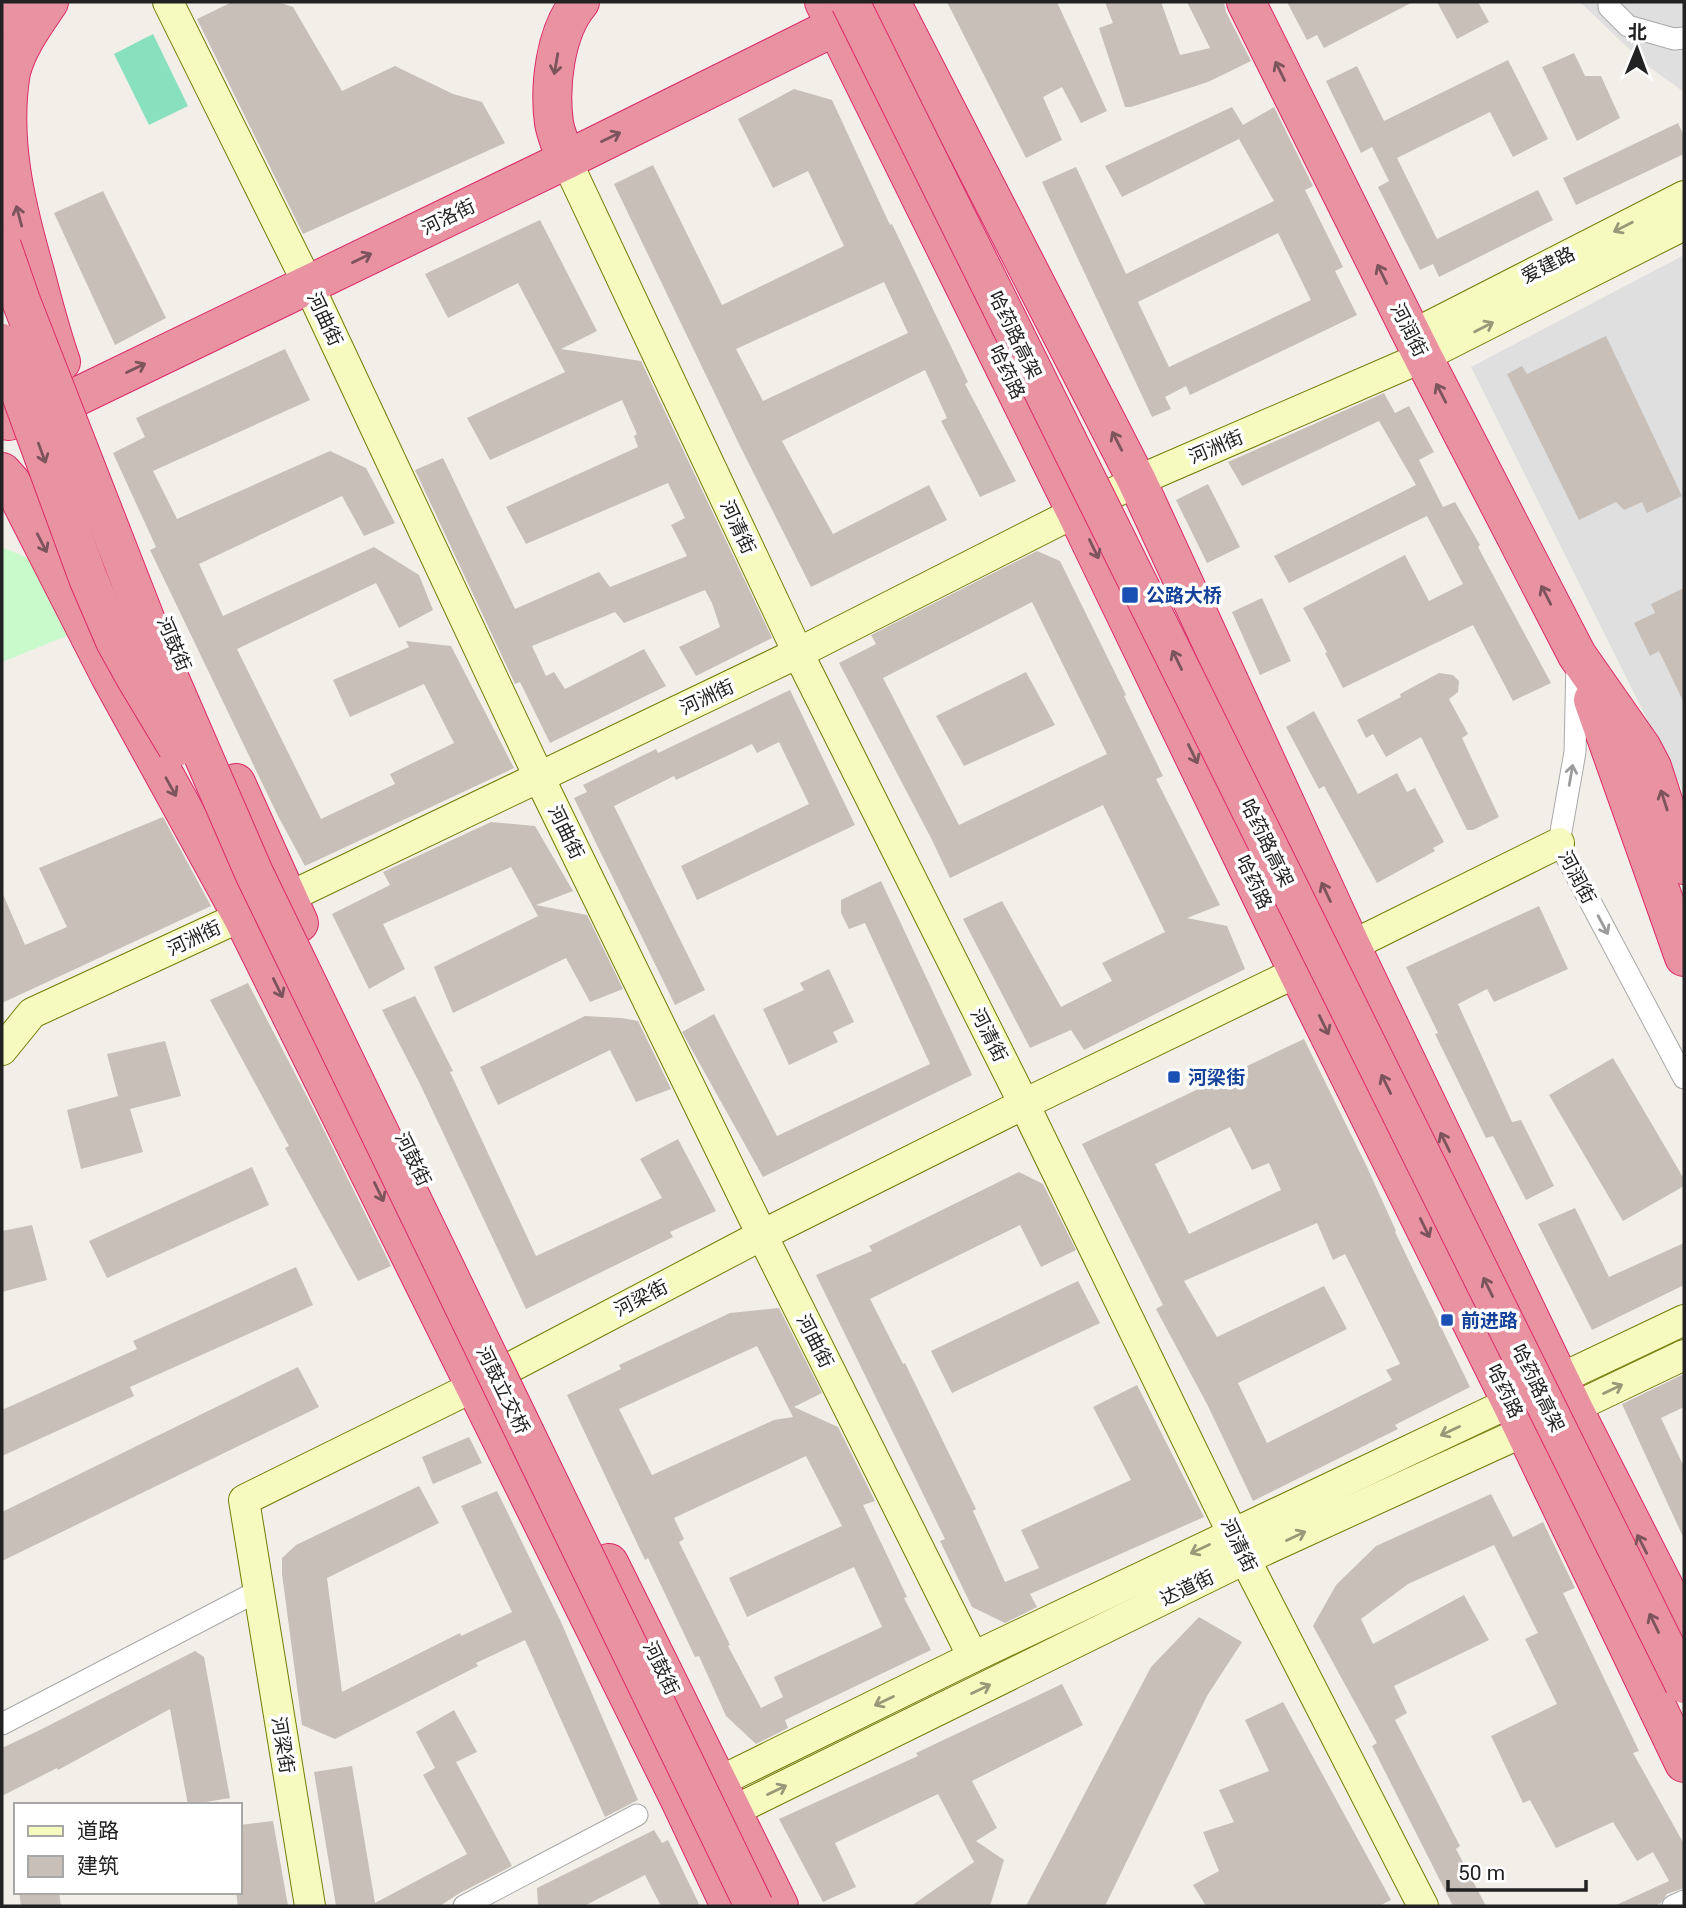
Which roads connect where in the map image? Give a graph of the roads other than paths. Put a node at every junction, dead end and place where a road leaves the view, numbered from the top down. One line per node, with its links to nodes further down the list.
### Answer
1 (13, 2): 10 (highway)
2 (49, 2): 19 (highway, 河鼓街, one-way to 2)
3 (169, 2): 16 (street, 河曲街)
4 (580, 2): 12 (highway, one-way to 12)
5 (885, 2): 9 (highway, 河洛街)
6 (891, 2): 23 (highway, one-way to 6)
7 (1246, 2): 18 (highway, 河润街, one-way to 7)
8 (1609, 2): 11 (street)
9 (833, 16): 12 (highway, 河洛街, one-way to 9); 25 (highway, 哈药路); 51 (highway, 哈药路高架, one-way to 9, bridge)
10 (2, 21)
11 (1684, 38)
12 (566, 160): 16 (highway, 河洛街, one-way to 12); 26 (street, 河清街)
13 (1684, 196): 18 (street, 爱建路, one-way to 18)
14 (1684, 225): 18 (street, 爱建路, one-way to 14)
15 (2, 246): 31 (highway, bridge)
16 (308, 284): 21 (highway, 河洛街, one-way to 16); 28 (street, 河曲街)
17 (2, 343): 31 (highway, one-way to 31, bridge)
18 (1417, 346): 23 (street, 河洲街); 27 (highway, 河润街, one-way to 18)
19 (56, 347): 20 (highway); 21 (highway, 河鼓街)
20 (2, 366)
21 (75, 398): 22 (highway, 河洛街); 32 (highway, 河鼓街)
22 (2, 420)
23 (1137, 481): 25 (street, 河洲街); 34 (highway, one-way to 23)
24 (5, 484): 33 (highway, one-way to 33)
25 (1076, 513): 26 (street, 河洲街); 36 (highway, 哈药路, one-way to 36)
26 (797, 653): 28 (street, 河洲街); 39 (street, 河清街)
27 (1577, 655): 29 (street, 河润街, one-way to 27); 30 (highway, 河润街, one-way to 27); 35 (highway)
28 (539, 777): 32 (street, 河洲街); 40 (street, 河曲街)
29 (1559, 843): 34 (street, 河梁街); 38 (street, 河润街, one-way to 38)
30 (1684, 865)
31 (254, 873): 61 (highway, 河鼓立交桥, bridge)
32 (287, 898): 33 (street, 河洲街); 43 (highway, 河鼓街)
33 (242, 916): 37 (street, 河洲街); 44 (highway, one-way to 44)
34 (1351, 946): 36 (street, 河梁街); 45 (highway, one-way to 34)
35 (1684, 957)
36 (1298, 972): 39 (street, 河梁街); 46 (highway, 哈药路, one-way to 46)
37 (2, 1050)
38 (1684, 1078)
39 (1024, 1104): 40 (street, 河梁街); 47 (street, 河清街)
40 (762, 1235): 43 (street, 河梁街); 50 (street, 河曲街)
41 (1684, 1320): 45 (street)
42 (1684, 1354): 45 (street, one-way to 42)
43 (512, 1365): 44 (street, 河梁街); 54 (highway, 河鼓街)
44 (475, 1386): 48 (street, 河梁街); 56 (highway)
45 (1567, 1394): 46 (street); 49 (highway, one-way to 45)
46 (1518, 1417): 47 (street); 53 (highway, 哈药路)
47 (1239, 1546): 50 (street, one-way to 50); 54 (street, 达道街, one-way to 47); 63 (street, 河清街)
48 (258, 1591): 52 (street); 58 (street, 河梁街)
49 (1684, 1626)
50 (973, 1657): 54 (street, one-way to 54)
51 (1684, 1684)
52 (2, 1724)
53 (1684, 1763)
54 (725, 1798): 56 (street); 62 (highway, 河鼓街)
55 (637, 1815): 59 (street)
56 (687, 1815): 60 (highway)
57 (1684, 1901): 64 (street)
58 (310, 1906)
59 (464, 1906)
60 (730, 1906)
61 (754, 1906)
62 (779, 1906)
63 (1423, 1906)
64 (1673, 1906)

